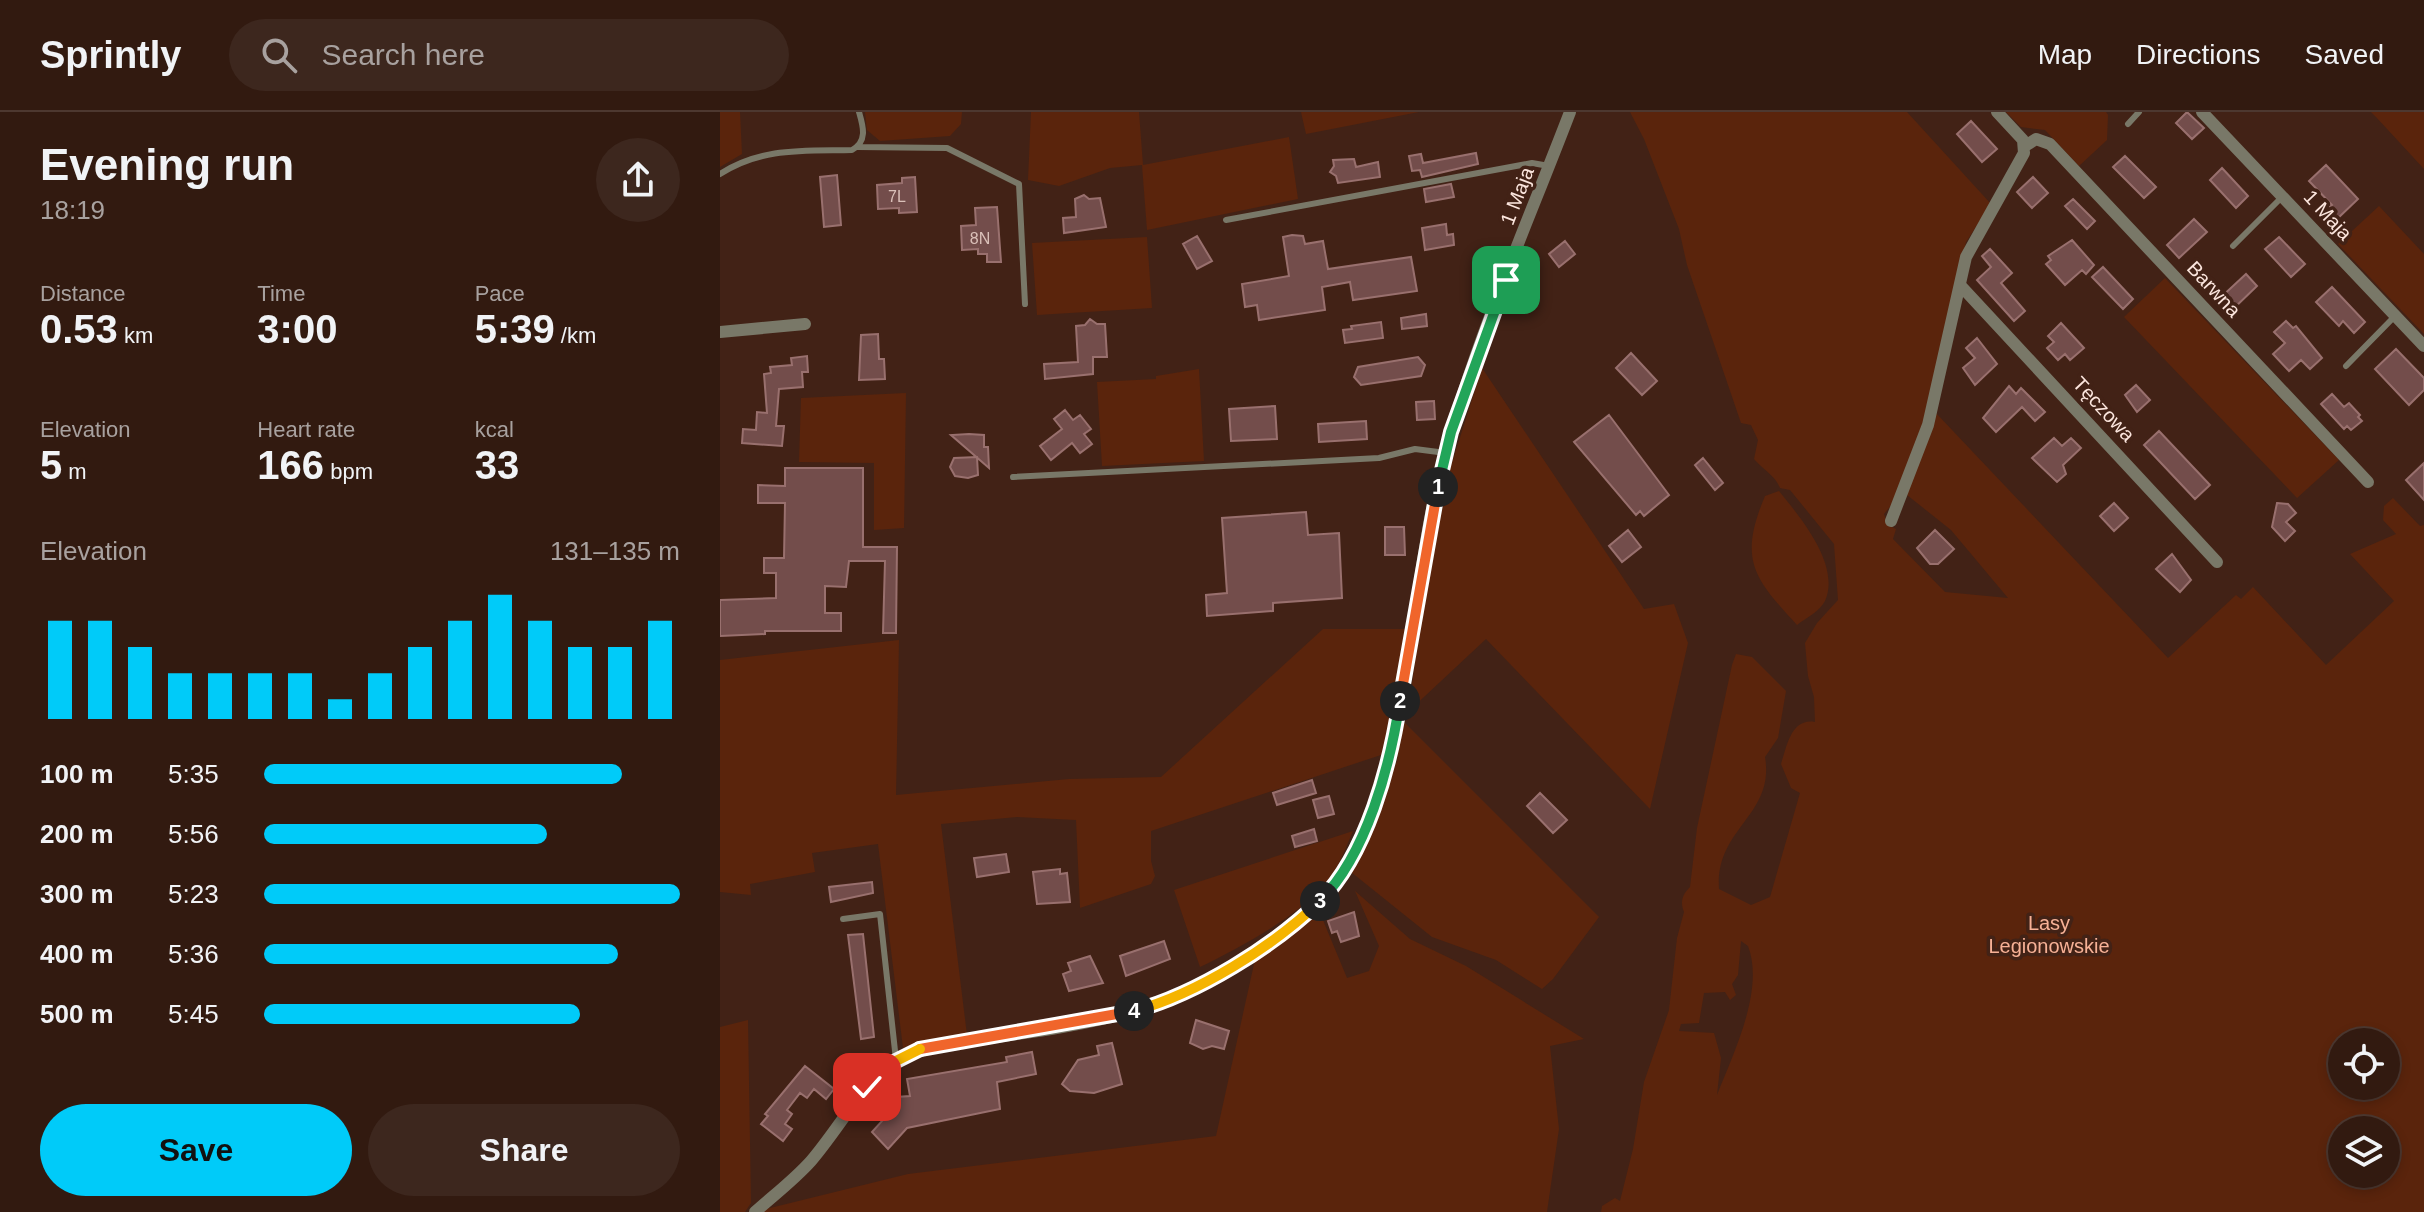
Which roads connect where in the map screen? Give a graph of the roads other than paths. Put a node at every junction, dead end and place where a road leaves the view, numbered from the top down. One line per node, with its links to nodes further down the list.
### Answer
1 (859, 112): 8 (lane)
2 (1570, 112): 9 (street, 1 Maja)
3 (1997, 112): 7 (street)
4 (2139, 112): 6 (lane)
5 (2202, 112): 11 (street, 1 Maja)
6 (2128, 124)
7 (2025, 146): 14 (street); 23 (street, Barwna)
8 (858, 147): 10 (lane); 15 (lane)
9 (1549, 166): 12 (lane); 21 (street, 1 Maja)
10 (720, 174)
11 (2284, 195): 13 (lane); 16 (street, 1 Maja)
12 (1226, 220)
13 (2233, 246)
14 (1960, 285): 24 (street); 25 (street, Tęczowa)
15 (1025, 304)
16 (2396, 315): 19 (street, 1 Maja); 20 (lane)
17 (805, 324): 18 (street)
18 (720, 332)
19 (2424, 346)
20 (2346, 366)
21 (1446, 453): 22 (lane); 27 (street, 1 Maja)
22 (1013, 477)
23 (2368, 482)
24 (1891, 521)
25 (2217, 562)
26 (843, 919): 27 (lane)
27 (896, 1060): 28 (street)
28 (755, 1212)

